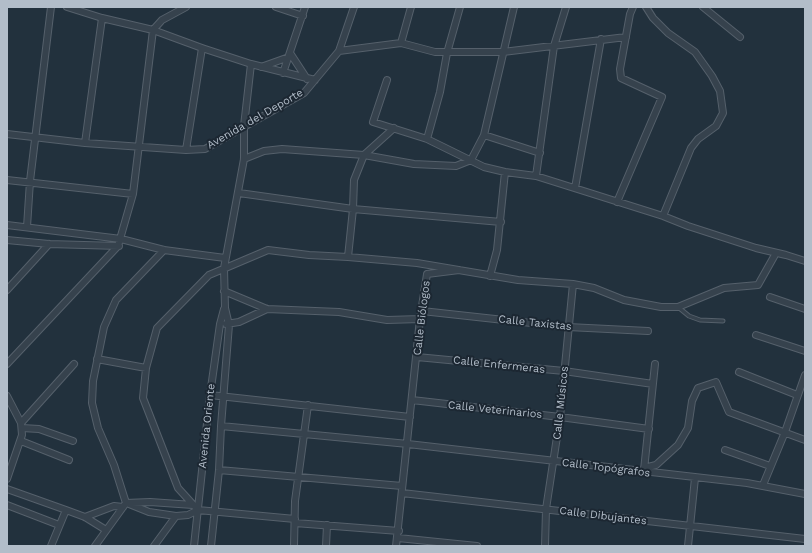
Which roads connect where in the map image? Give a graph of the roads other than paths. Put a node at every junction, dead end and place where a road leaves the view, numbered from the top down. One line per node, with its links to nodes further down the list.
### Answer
1 (52, 7): 37 (street)
2 (67, 7): 15 (street)
3 (186, 7): 16 (street)
4 (276, 7): 14 (street)
5 (305, 7): 14 (street)
6 (354, 7): 23 (street)
7 (411, 7): 20 (street)
8 (460, 7): 25 (street)
9 (514, 7): 24 (street)
10 (566, 7): 21 (street)
11 (633, 7): 17 (street)
12 (646, 7): 55 (street)
13 (703, 7): 18 (street)
14 (302, 16): 26 (street)
15 (102, 18): 16 (street); 39 (street)
16 (153, 30): 22 (street); 40 (street)
17 (626, 37): 19 (street); 53 (street)
18 (740, 37)
19 (601, 39): 21 (street); 50 (street)
20 (401, 43): 23 (street); 25 (street)
21 (554, 46): 24 (street); 42 (street)
22 (202, 48): 27 (street); 41 (street)
23 (339, 51): 31 (street, Avenida del Deporte)
24 (503, 52): 25 (street); 36 (street)
25 (447, 53): 38 (street)
26 (290, 55): 28 (street); 29 (street); 30 (street)
27 (251, 64): 28 (street); 33 (street, Avenida Oriente)
28 (261, 67): 29 (street)
29 (282, 73): 30 (street)
30 (307, 79): 31 (street)
31 (315, 80): 33 (street, Avenida del Deporte)
32 (387, 80): 34 (street)
33 (244, 126): 41 (street, Avenida del Deporte); 44 (street, Avenida Oriente)
34 (394, 128): 38 (street); 43 (street)
35 (7, 134): 37 (street, Avenida del Deporte)
36 (484, 135): 42 (street); 45 (street)
37 (37, 136): 39 (street, Avenida del Deporte); 49 (street)
38 (427, 139): 45 (street)
39 (85, 143): 40 (street, Avenida del Deporte)
40 (138, 146): 41 (street, Avenida del Deporte); 52 (street)
41 (186, 150)
42 (540, 153): 47 (street)
43 (364, 155): 44 (street); 45 (street); 54 (street)
44 (244, 159): 51 (street, Avenida Oriente)
45 (471, 160): 46 (street)
46 (505, 172): 47 (street); 56 (street)
47 (536, 176): 50 (street)
48 (7, 180): 49 (street)
49 (30, 181): 52 (street); 58 (street)
50 (575, 188): 53 (street)
51 (239, 193): 54 (street); 67 (street, Avenida Oriente)
52 (133, 194): 59 (street)
53 (617, 202): 55 (street)
54 (353, 209): 56 (street); 66 (street)
55 (663, 216): 65 (street)
56 (501, 222): 71 (street)
57 (8, 226): 58 (street)
58 (27, 227): 59 (street)
59 (121, 238): 61 (street); 63 (street)
60 (7, 240): 62 (street)
61 (131, 242): 63 (street); 64 (street)
62 (50, 244): 63 (street); 73 (street)
63 (118, 246): 91 (street)
64 (164, 250): 67 (street); 90 (street)
65 (776, 253): 68 (street); 76 (street)
66 (348, 257): 69 (street); 70 (street)
67 (225, 258): 69 (street, Avenida Oriente)
68 (805, 261)
69 (224, 268): 74 (street, Avenida Oriente); 94 (street)
70 (462, 270): 71 (street, Calle Biólogos); 80 (street, Calle Biólogos)
71 (490, 276): 72 (street, Calle Biólogos)
72 (573, 284): 76 (street, Calle Biólogos); 85 (street, Calle Músicos)
73 (7, 290)
74 (224, 291): 77 (street, Avenida Oriente); 78 (street)
75 (770, 297): 79 (street)
76 (678, 307): 82 (lane)
77 (225, 308): 83 (street, Avenida Oriente); 84 (street, Avenida Oriente)
78 (267, 309): 81 (street); 84 (street)
79 (805, 309)
80 (422, 311): 81 (street, Calle Biólogos); 85 (street, Calle Taxistas)
81 (420, 320): 89 (street, Calle Biólogos)
82 (723, 321)
83 (220, 324): 84 (street); 99 (street, Avenida Oriente)
84 (229, 324): 102 (street, Avenida Oriente)
85 (568, 327): 86 (street, Calle Taxistas); 95 (street, Calle Músicos)
86 (648, 331)
87 (756, 335): 88 (street)
88 (805, 351)
89 (417, 357): 95 (street, Calle Enfermeras); 103 (street, Calle Biólogos)
90 (97, 359): 94 (street); 130 (street)
91 (7, 364)
92 (74, 364): 107 (street)
93 (655, 364): 98 (street)
94 (146, 368): 131 (street)
95 (564, 371): 98 (street, Calle Enfermeras); 106 (street, Calle Músicos)
96 (739, 372): 100 (street)
97 (805, 375): 100 (street)
98 (653, 384): 109 (street)
99 (210, 395): 102 (street); 131 (street, Avenida Oriente)
100 (797, 395): 110 (street)
101 (7, 396): 107 (street)
102 (223, 396): 104 (street); 108 (street, Avenida Oriente)
103 (412, 400): 105 (street, Calle Biólogos); 106 (street, Calle Veterinarios)
104 (308, 406): 105 (street); 111 (street)
105 (410, 417): 115 (street, Calle Biólogos)
106 (560, 417): 109 (street, Calle Veterinarios); 118 (street, Calle Músicos)
107 (22, 425): 113 (street); 114 (street)
108 (221, 426): 111 (street, Calle Topógrafos); 120 (street, Avenida Oriente)
109 (649, 429): 121 (street)
110 (785, 432): 112 (street); 119 (street); 121 (street)
111 (304, 435): 115 (street, Calle Topógrafos); 122 (street)
112 (805, 440)
113 (21, 441): 117 (street); 124 (street)
114 (73, 441)
115 (408, 444): 118 (street, Calle Topógrafos); 127 (street, Calle Biólogos)
116 (725, 450): 119 (street)
117 (69, 460)
118 (554, 462): 121 (street, Calle Topógrafos); 132 (street, Calle Músicos)
119 (770, 466): 125 (street)
120 (219, 470): 122 (street, Calle Dibujantes); 134 (street, Avenida Oriente)
121 (644, 470): 123 (street, Calle Topógrafos)
122 (299, 477): 127 (street, Calle Dibujantes); 137 (street)
123 (695, 478): 125 (street, Calle Topógrafos); 140 (street)
124 (7, 479)
125 (763, 485): 128 (street, Calle Topógrafos)
126 (7, 488): 133 (street)
127 (402, 490): 132 (street, Calle Dibujantes); 142 (street, Calle Biólogos)
128 (805, 494)
129 (7, 505): 138 (street)
130 (124, 505): 131 (street); 135 (street); 136 (street); 141 (street)
131 (195, 507): 134 (street); 135 (street); 147 (street, Avenida Oriente)
132 (546, 509): 140 (street, Calle Dibujantes); 153 (street, Calle Músicos)
133 (66, 510): 136 (street); 138 (street)
134 (214, 511): 137 (street); 148 (street, Avenida Oriente)
135 (176, 516): 146 (street)
136 (85, 518): 141 (street)
137 (295, 521): 139 (street); 149 (street)
138 (59, 525): 144 (street)
139 (327, 525): 142 (street); 150 (street)
140 (690, 526): 143 (street, Calle Dibujantes); 154 (street)
141 (106, 530): 145 (street)
142 (398, 534): 151 (street, Calle Biólogos); 152 (street)
143 (805, 539)
144 (51, 546)
145 (95, 546)
146 (154, 546)
147 (194, 546)
148 (211, 546)
149 (294, 546)
150 (326, 546)
151 (396, 546)
152 (477, 546)
153 (545, 546)
154 (688, 546)

